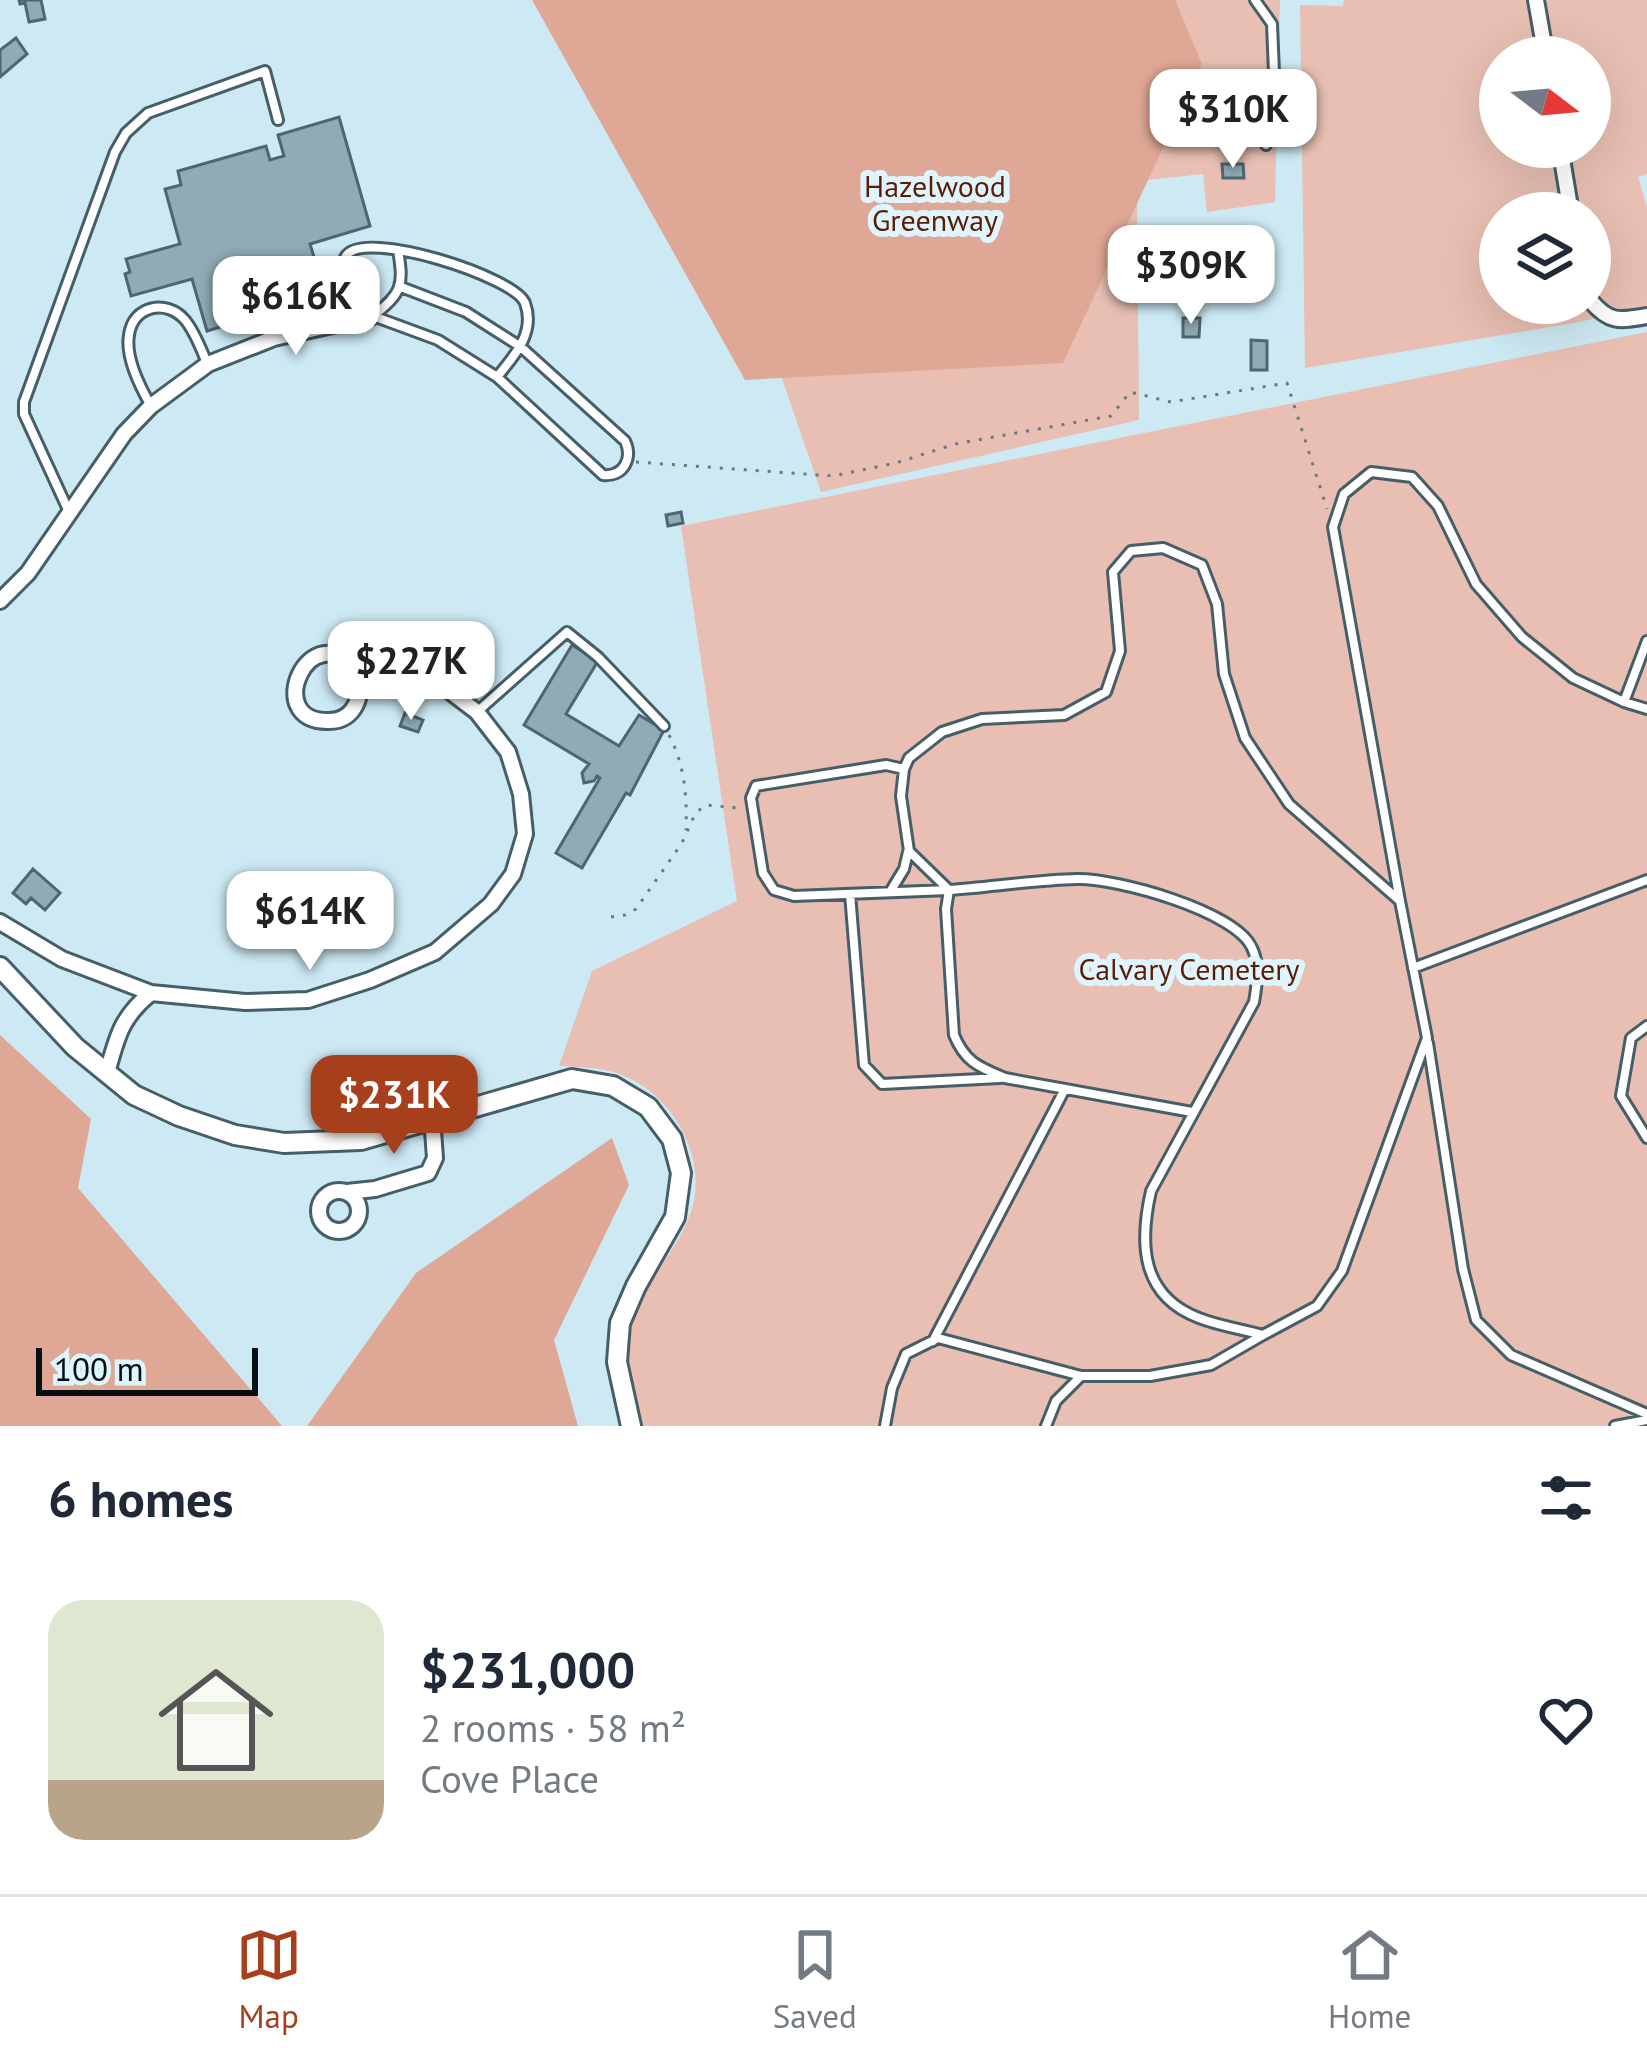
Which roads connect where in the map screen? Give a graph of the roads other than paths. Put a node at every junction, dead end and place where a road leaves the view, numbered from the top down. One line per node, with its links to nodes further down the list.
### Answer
1 (1256, 0): 5 (lane)
2 (1536, 0): 3 (street)
3 (1542, 36)
4 (278, 121): 16 (lane)
5 (1266, 146)
6 (398, 250): 7 (lane); 11 (lane); 12 (lane)
7 (401, 287): 8 (lane); 12 (lane)
8 (373, 316): 11 (street); 14 (lane)
9 (1647, 316): 10 (street)
10 (1611, 317)
11 (347, 321): 13 (street)
12 (521, 347): 14 (lane); 14 (lane)
13 (208, 364): 15 (street); 15 (lane)
14 (497, 377)
15 (151, 406): 16 (street)
16 (70, 514): 17 (street)
17 (0, 601)
18 (1647, 640): 20 (lane)
19 (357, 673): 19 (street); 22 (street)
20 (1624, 702): 21 (lane); 30 (lane)
21 (1647, 709)
22 (477, 712): 23 (lane); 34 (street)
23 (664, 727)
24 (904, 769): 25 (lane); 29 (lane); 30 (lane)
25 (909, 851): 27 (lane); 28 (lane)
26 (1647, 880): 33 (lane)
27 (949, 890): 28 (lane); 38 (lane); 40 (lane)
28 (890, 892): 29 (lane)
29 (850, 894): 38 (lane)
30 (1400, 902): 33 (lane)
31 (0, 922): 34 (street)
32 (0, 967): 37 (street)
33 (1413, 968): 36 (lane)
34 (152, 993): 37 (street)
35 (1647, 1026): 42 (lane)
36 (1427, 1038): 46 (lane); 49 (lane)
37 (107, 1073): 41 (street)
38 (1005, 1078): 39 (lane)
39 (1065, 1089): 40 (lane); 47 (lane)
40 (1192, 1112): 46 (lane)
41 (433, 1117): 43 (street); 50 (street)
42 (1647, 1138)
43 (375, 1189): 44 (street); 45 (street)
44 (347, 1192): 45 (street); 45 (street)
45 (359, 1208)
46 (1263, 1335): 48 (lane)
47 (933, 1341): 48 (lane); 51 (lane)
48 (1081, 1376): 52 (lane)
49 (1647, 1418): 53 (lane)
50 (631, 1426)
51 (885, 1426)
52 (1046, 1426)
53 (1615, 1426)

